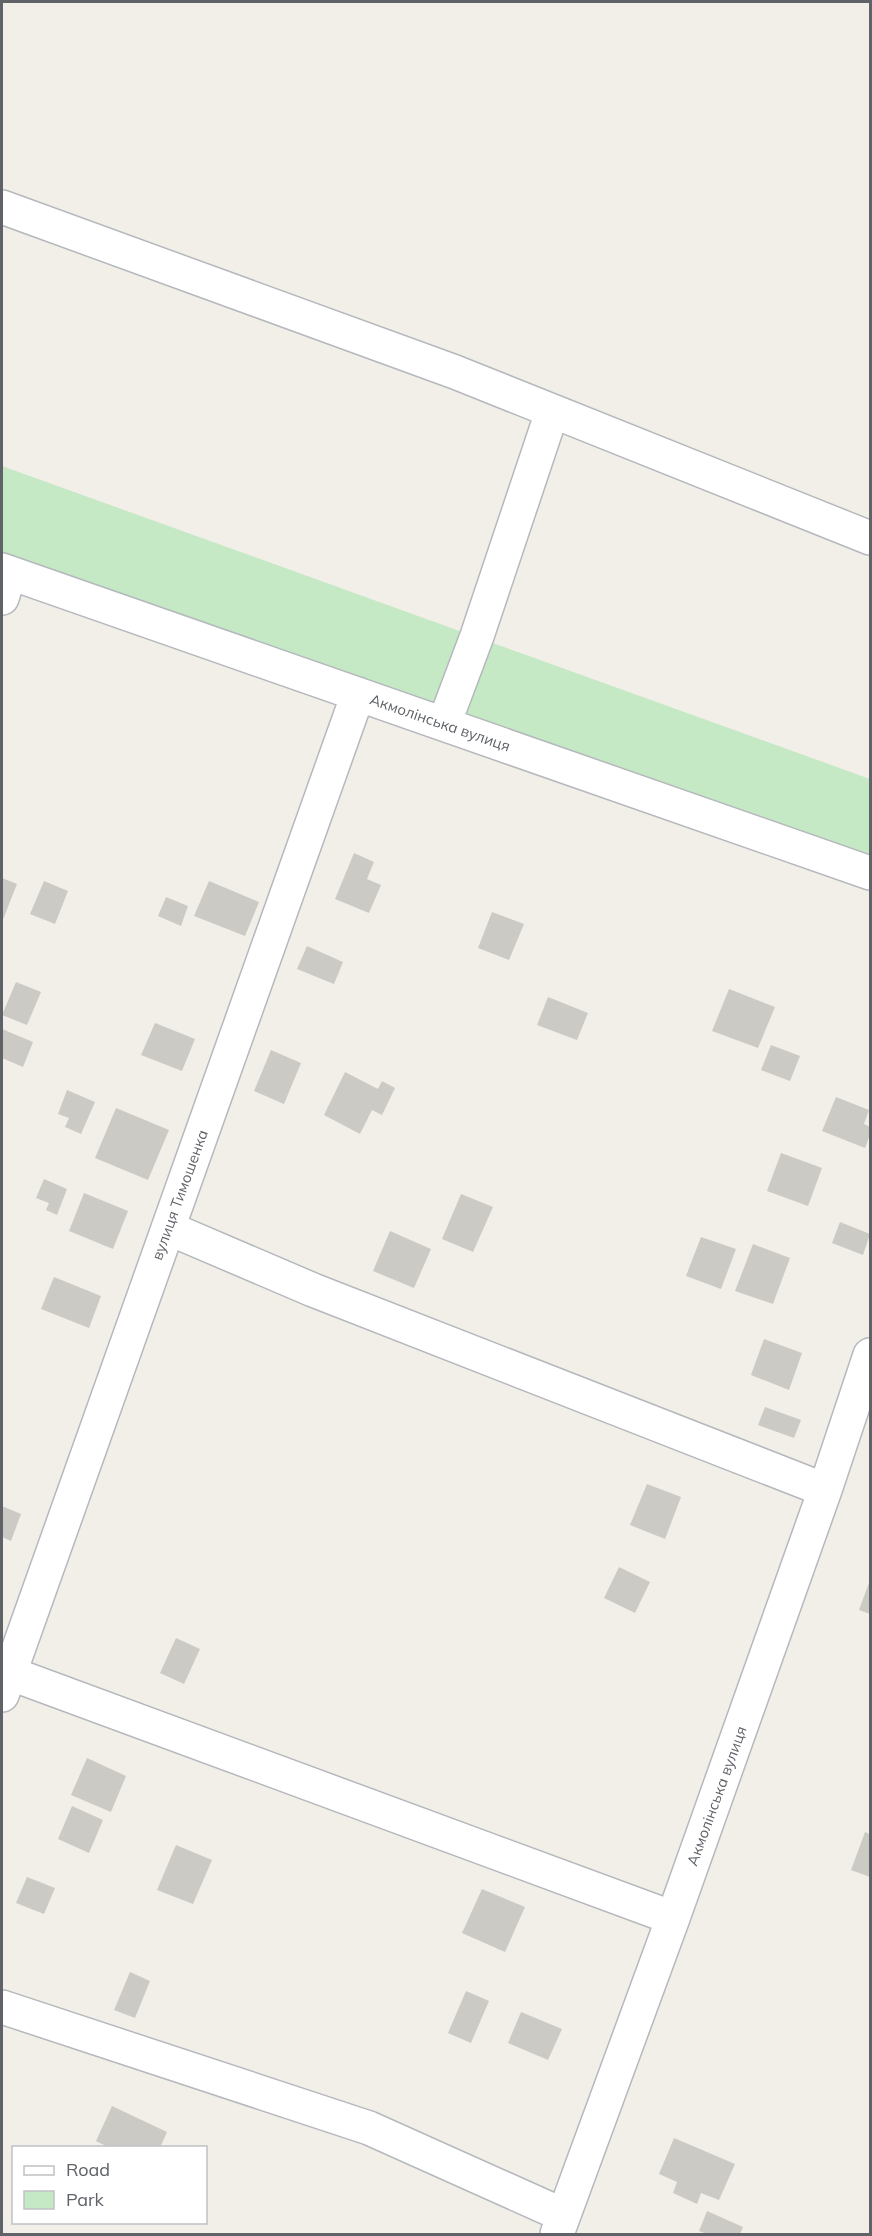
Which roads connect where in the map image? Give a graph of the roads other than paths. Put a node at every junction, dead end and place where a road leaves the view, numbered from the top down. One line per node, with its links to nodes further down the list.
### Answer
1 (2, 207): 2 (street)
2 (552, 412): 3 (street); 6 (street)
3 (870, 538)
4 (4, 580): 5 (street, Акмолінська вулиця)
5 (358, 694): 6 (street, Акмолінська вулиця); 8 (street, вулиця Тимошенка)
6 (444, 724): 7 (street, Акмолінська вулиця)
7 (870, 873)
8 (168, 1228): 10 (street); 11 (street, вулиця Тимошенка)
9 (870, 1355): 10 (street, Акмолінська вулиця)
10 (825, 1490): 12 (street, Акмолінська вулиця)
11 (5, 1684): 12 (street)
12 (674, 1918): 14 (street, Акмолінська вулиця)
13 (2, 2007): 14 (street)
14 (560, 2225)

